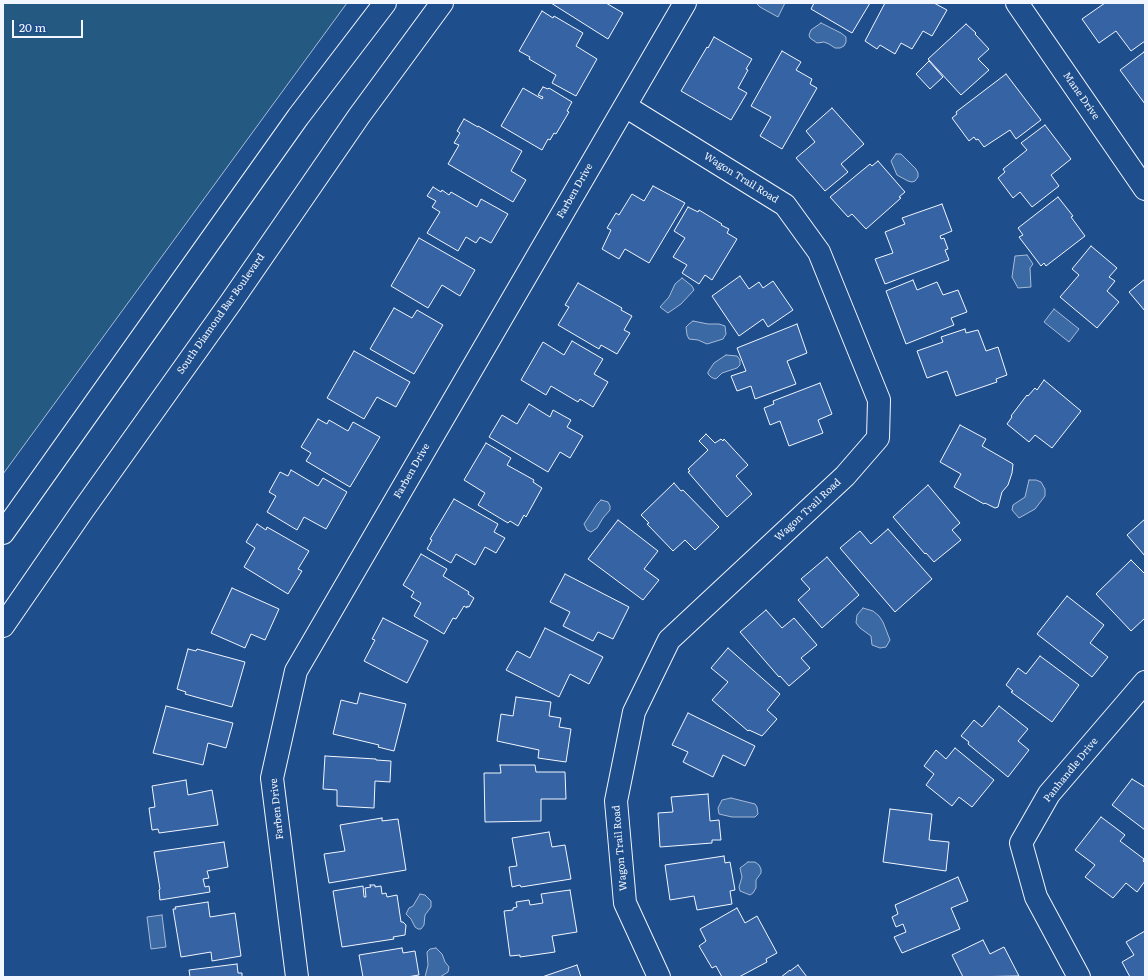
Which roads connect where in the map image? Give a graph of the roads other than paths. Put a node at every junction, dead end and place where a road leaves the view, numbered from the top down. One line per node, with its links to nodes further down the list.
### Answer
1 (385, 3): 7 (street)
2 (442, 3): 8 (street, South Diamond Bar Boulevard)
3 (685, 3): 5 (street, Farben Drive)
4 (1017, 3): 6 (street, Mane Drive)
5 (625, 106): 10 (street, Farben Drive); 11 (street, Wagon Trail Road)
6 (1145, 189)
7 (3, 533)
8 (3, 626)
9 (1145, 682): 12 (street, Panhandle Drive)
10 (297, 977)
11 (659, 977)
12 (1079, 977)

